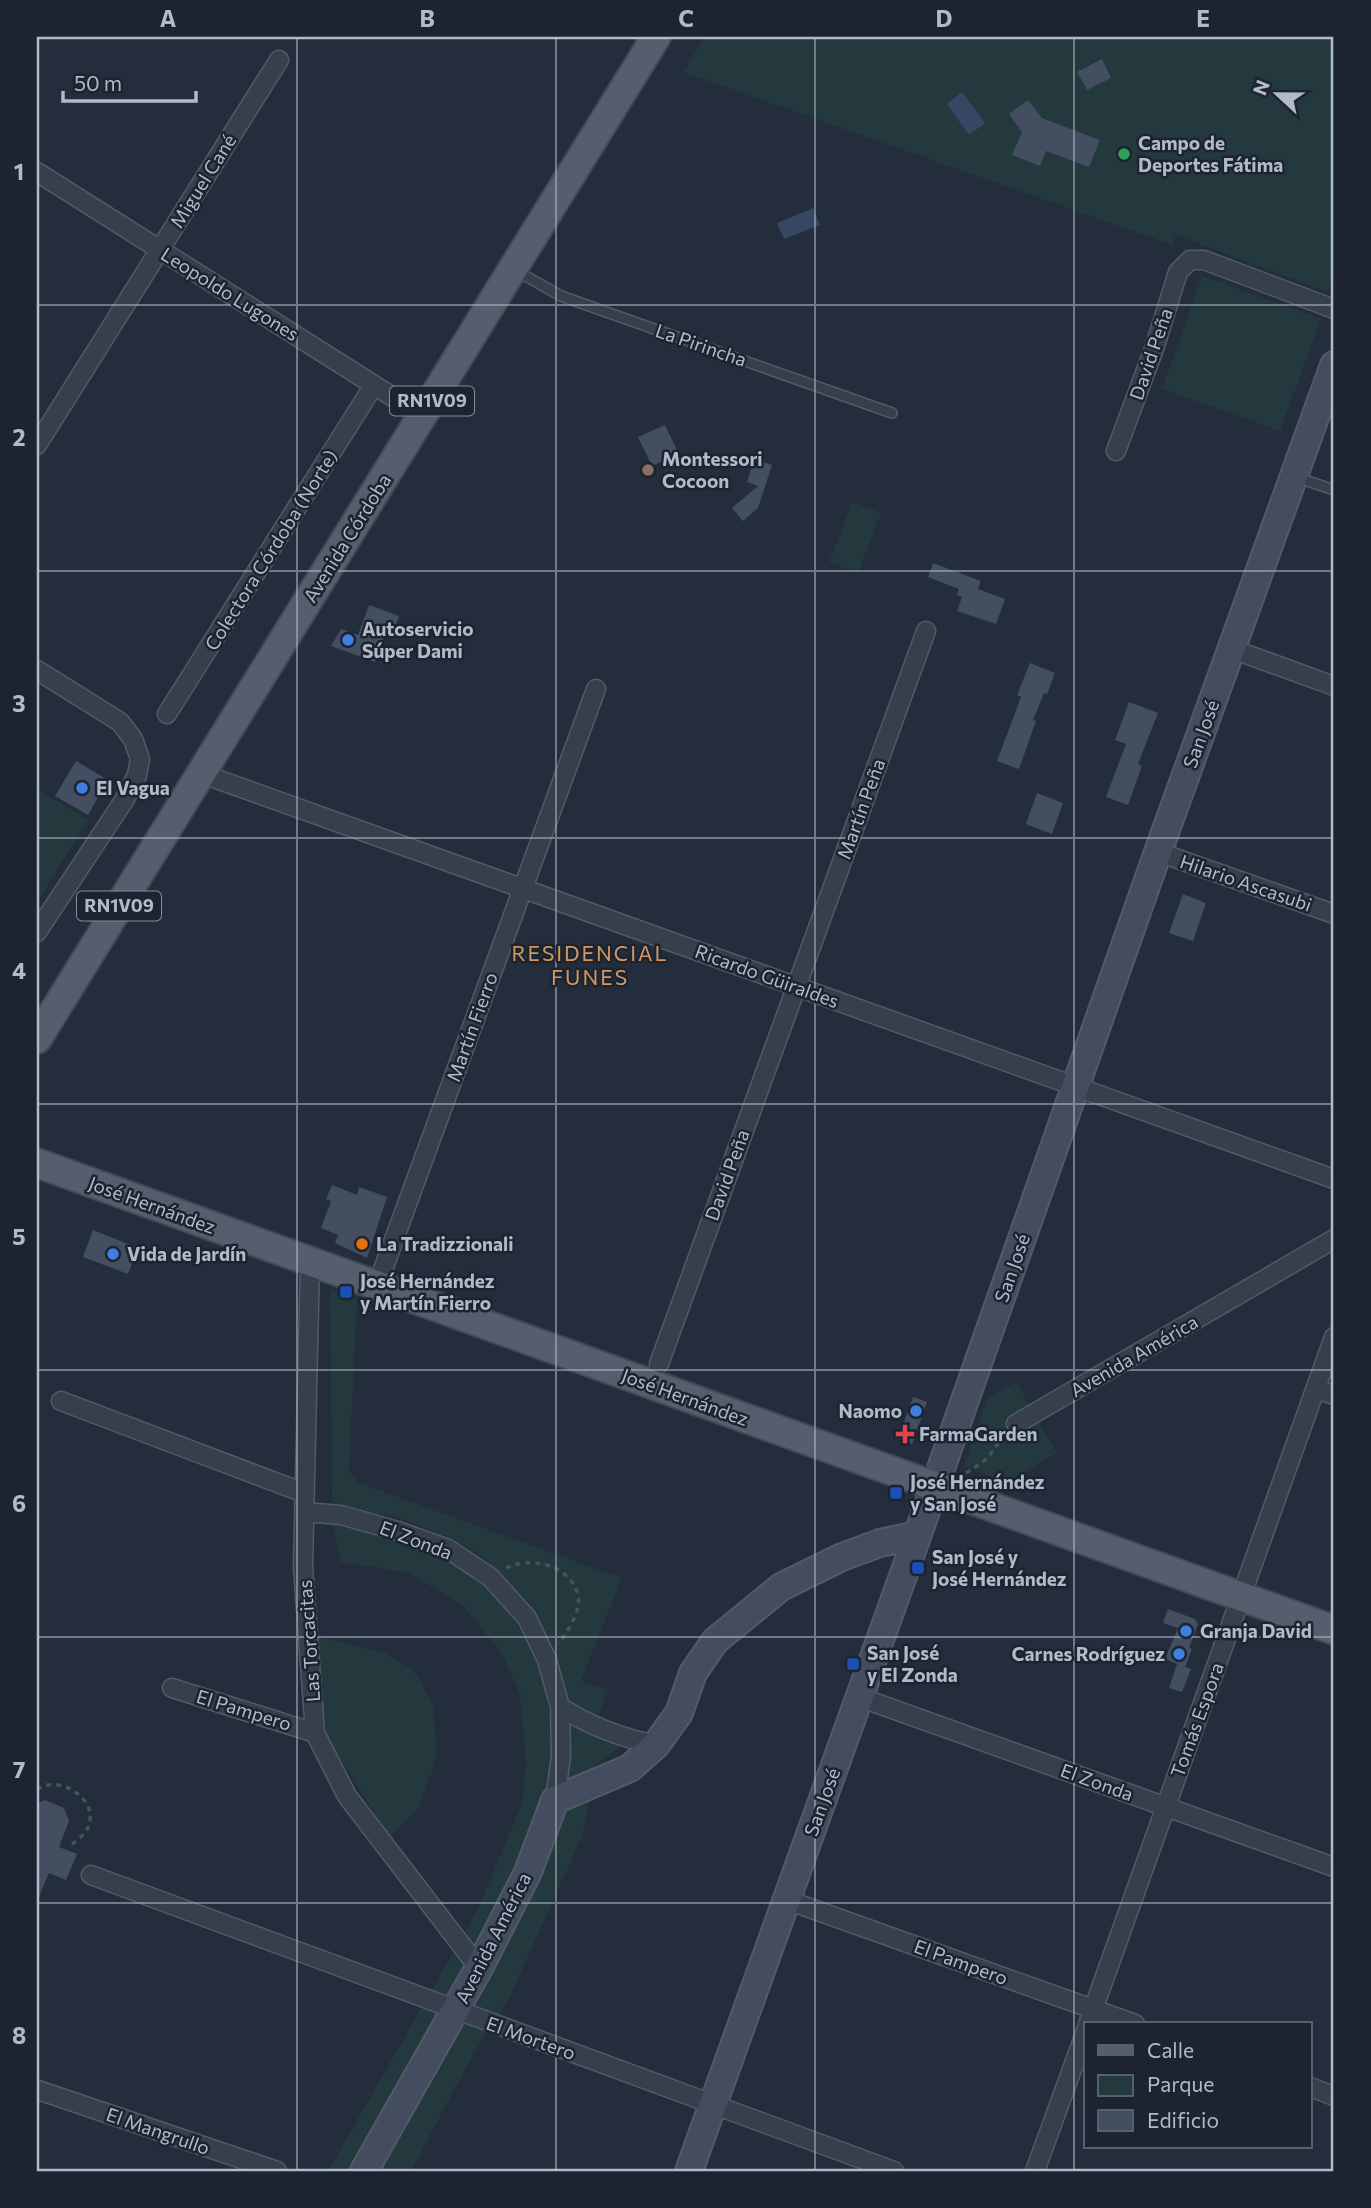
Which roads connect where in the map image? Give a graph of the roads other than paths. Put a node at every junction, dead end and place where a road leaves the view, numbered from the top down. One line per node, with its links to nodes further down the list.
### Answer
1 (656, 37): 5 (main road, Avenida Córdoba / RN1V09)
2 (279, 60): 4 (street, Miguel Cané)
3 (37, 173): 4 (street, Leopoldo Lugones)
4 (159, 250): 8 (street, Leopoldo Lugones); 11 (street, Miguel Cané)
5 (513, 269): 9 (lane, La Pirincha); 10 (main road, Avenida Córdoba / RN1V09)
6 (1334, 309): 12 (street, David Peña)
7 (1333, 375): 13 (street, San José)
8 (374, 385): 10 (street, Leopoldo Lugones); 20 (street, Colectora Córdoba (Norte))
9 (892, 413)
10 (423, 415): 21 (main road, Avenida Córdoba / RN1V09)
11 (37, 445)
12 (1116, 451)
13 (1294, 476): 14 (lane); 16 (street, San José)
14 (1334, 490)
15 (926, 631): 26 (street, Martín Peña)
16 (1232, 649): 18 (street); 22 (street, San José)
17 (37, 670): 25 (street)
18 (1334, 686)
19 (596, 689): 23 (street, Martín Fierro)
20 (167, 714)
21 (200, 773): 23 (street, Ricardo Güiraldes); 27 (main road, Avenida Córdoba / RN1V09)
22 (1158, 852): 24 (street, Hilario Ascasubi); 28 (street, San José)
23 (523, 889): 26 (street, Ricardo Güiraldes); 33 (street, Martín Fierro)
24 (1334, 914)
25 (37, 932)
26 (796, 986): 28 (street, Ricardo Güiraldes); 35 (street, David Peña)
27 (37, 1039)
28 (1076, 1087): 30 (street, Ricardo Güiraldes); 40 (street, San José)
29 (37, 1163): 32 (main road, José Hernández)
30 (1334, 1179)
31 (1334, 1239): 39 (street, Avenida América)
32 (310, 1262): 33 (main road, José Hernández); 41 (street, Las Torcacitas)
33 (377, 1286): 40 (main road, José Hernández)
34 (1334, 1337): 36 (street, Tomás Espora)
35 (659, 1364)
36 (1316, 1389): 37 (street); 44 (street, Tomás Espora)
37 (1334, 1395)
38 (61, 1401): 41 (street)
39 (1016, 1424)
40 (943, 1489): 43 (street, San José); 44 (main road, José Hernández)
41 (304, 1493): 42 (street, Las Torcacitas)
42 (304, 1512): 48 (street, El Zonda); 49 (street, Las Torcacitas)
43 (917, 1535): 47 (street, San José); 50 (street)
44 (1241, 1596): 45 (main road, José Hernández); 52 (street, Tomás Espora)
45 (1334, 1630)
46 (172, 1688): 49 (street, El Pampero)
47 (859, 1697): 52 (street, El Zonda); 55 (street, San José)
48 (561, 1707): 50 (street); 51 (street, El Zonda)
49 (315, 1733): 56 (street, Las Torcacitas)
50 (656, 1745): 51 (street)
51 (555, 1800): 56 (street, Avenida América)
52 (1166, 1807): 53 (street, El Zonda); 58 (street, Tomás Espora)
53 (1334, 1867)
54 (91, 1875): 57 (street, El Mortero)
55 (787, 1900): 58 (street, El Pampero); 64 (street, San José)
56 (479, 1968): 57 (street, Avenida América)
57 (456, 2011): 64 (street, El Mortero); 66 (street, Avenida América)
58 (1091, 2017): 59 (street, El Pampero)
59 (1122, 2022)
60 (1084, 2036): 69 (street)
61 (1312, 2088): 63 (street)
62 (38, 2090): 65 (street, El Mangrullo)
63 (1334, 2096)
64 (713, 2105): 67 (street, San José); 68 (street, El Mortero)
65 (277, 2171)
66 (364, 2171)
67 (690, 2171)
68 (894, 2171)
69 (1035, 2171)

